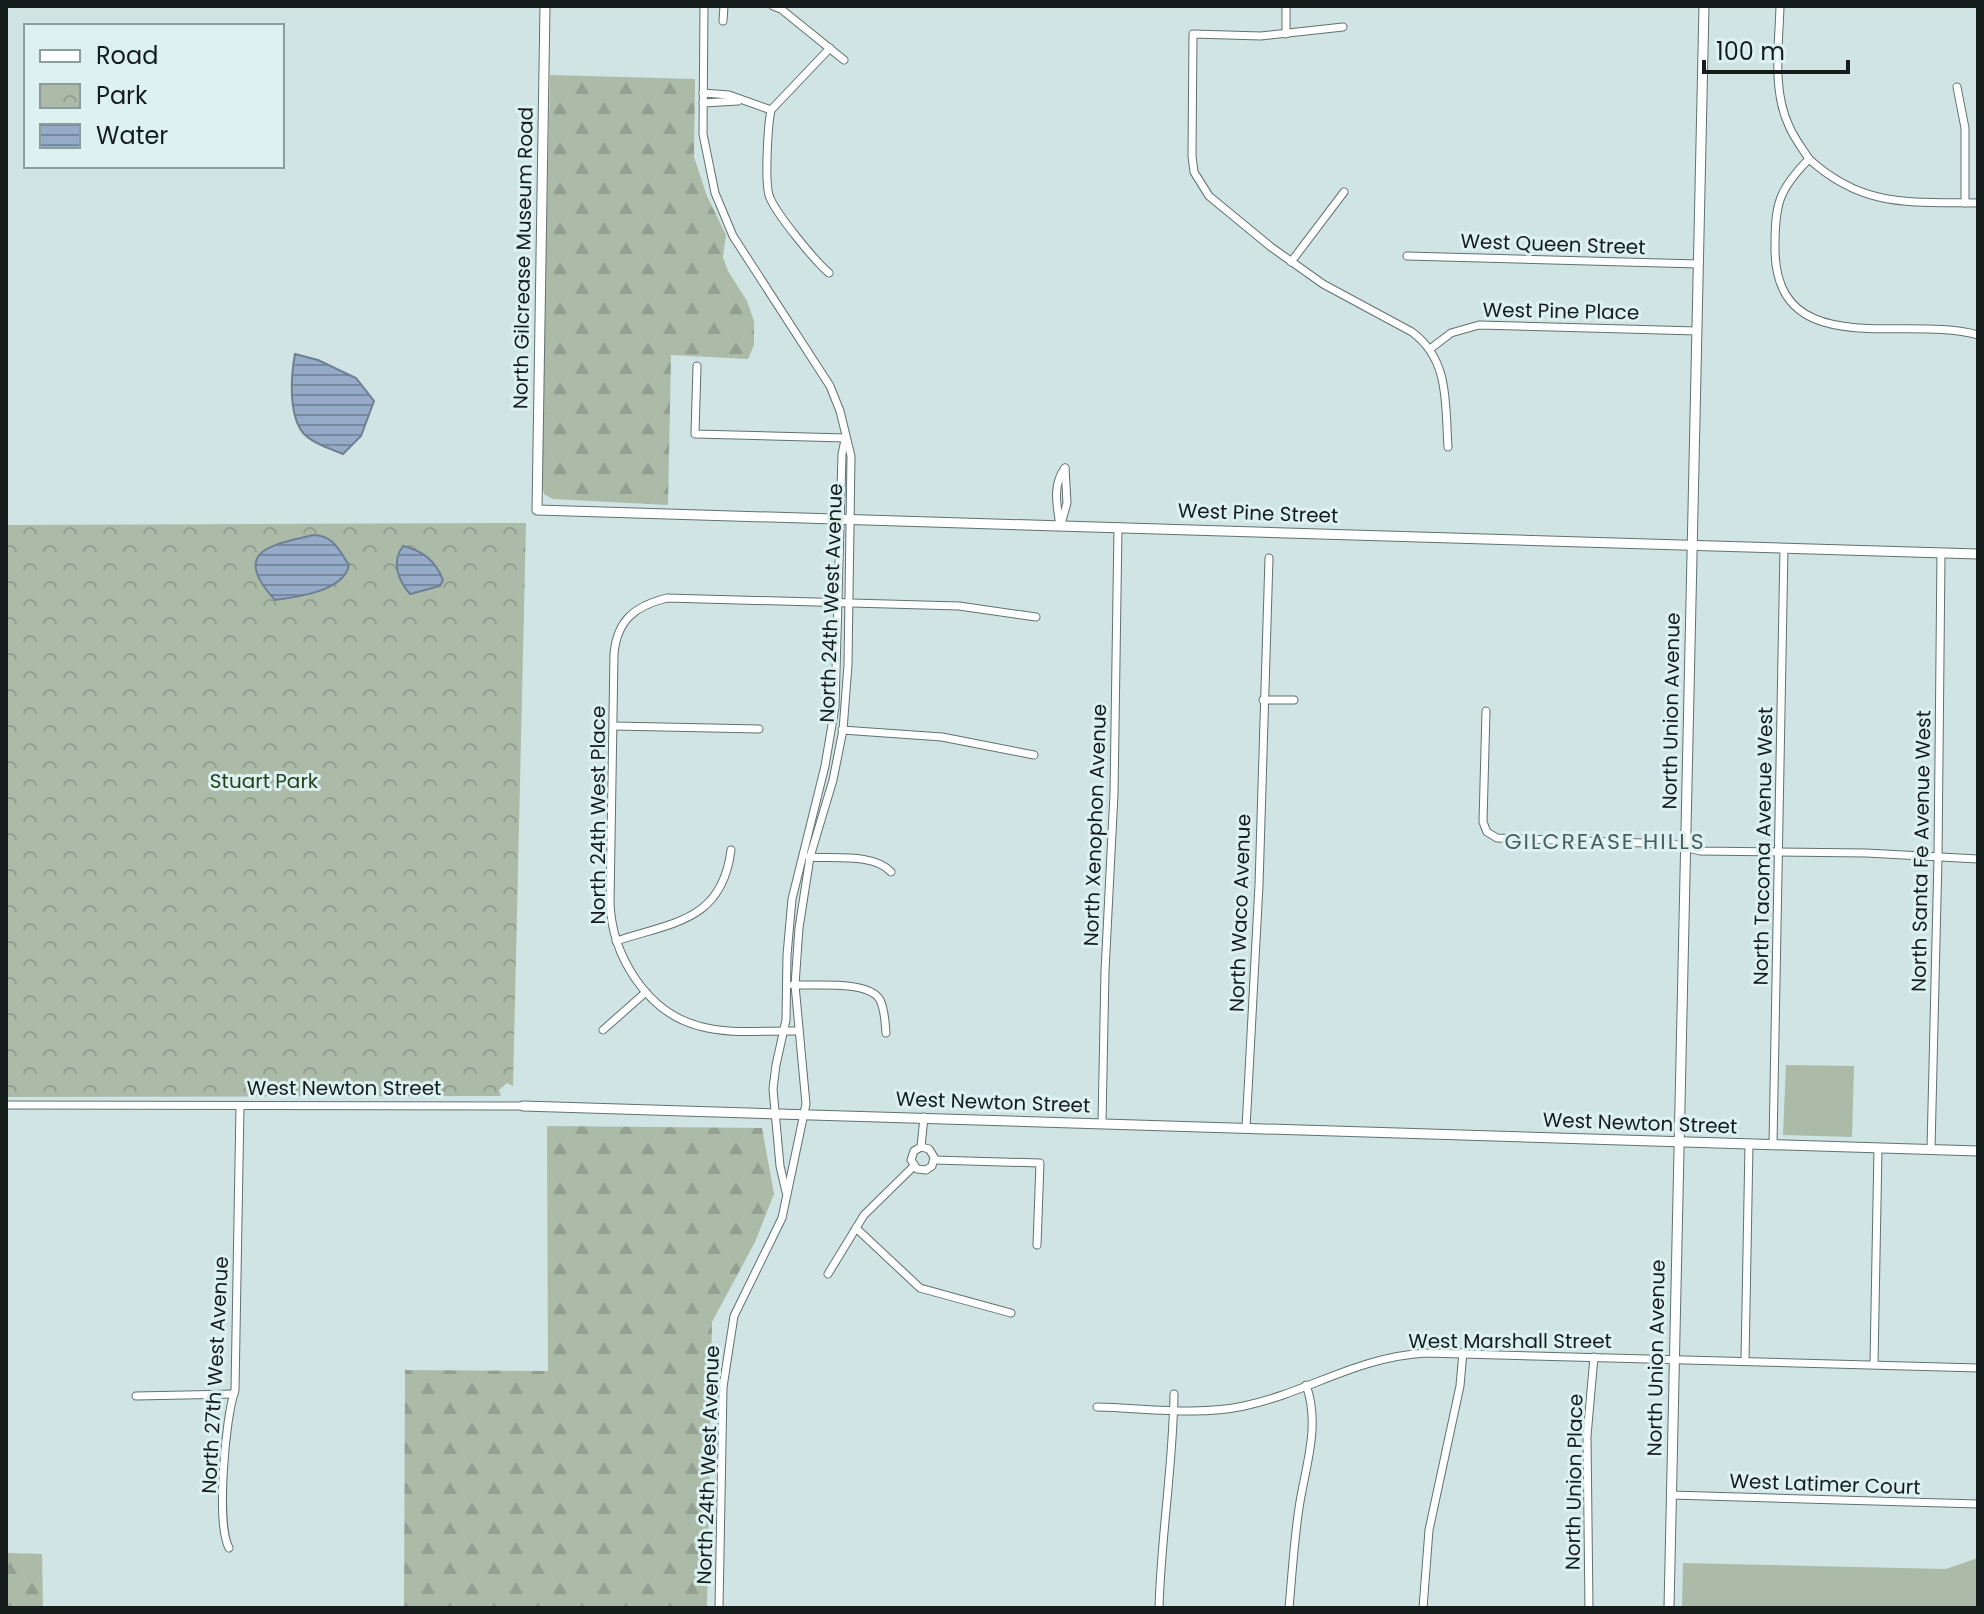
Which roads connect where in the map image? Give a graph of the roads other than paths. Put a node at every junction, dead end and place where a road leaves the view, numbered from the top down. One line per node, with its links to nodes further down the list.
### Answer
1 (545, 6): 32 (street, North Gilcrease Museum Road)
2 (704, 6): 14 (street, North 24th West Avenue)
3 (724, 6): 8 (street)
4 (773, 6): 11 (street)
5 (1286, 6): 10 (street)
6 (1704, 6): 24 (street, North Union Avenue)
7 (1780, 6): 18 (street)
8 (723, 21)
9 (1343, 27): 10 (street)
10 (1286, 34): 23 (street)
11 (830, 48): 12 (street); 17 (street)
12 (844, 60)
13 (1957, 87): 20 (street)
14 (703, 93): 15 (street); 16 (street, North 24th West Avenue)
15 (741, 101): 16 (street); 17 (street)
16 (703, 103): 30 (street, North 24th West Avenue)
17 (771, 110): 25 (street)
18 (1809, 159): 20 (street); 27 (street)
19 (1344, 192): 23 (street)
20 (1965, 203): 21 (street)
21 (1978, 203)
22 (1407, 256): 24 (street, West Queen Street)
23 (1291, 262): 28 (street)
24 (1698, 264): 26 (street, North Union Avenue)
25 (829, 273)
26 (1697, 331): 28 (street, West Pine Place); 37 (street, North Union Avenue)
27 (1978, 335)
28 (1430, 349): 31 (street)
29 (697, 366): 30 (street)
30 (845, 438): 33 (street, North 24th West Avenue); 34 (street, North 24th West Avenue)
31 (1448, 447)
32 (537, 510): 33 (street, West Pine Street)
33 (840, 519): 34 (street, West Pine Street); 42 (street, North 24th West Avenue)
34 (851, 519): 35 (street, West Pine Street); 43 (street, North 24th West Avenue)
35 (1060, 526): 35 (street); 36 (street, West Pine Street)
36 (1118, 527): 37 (street, West Pine Street); 74 (street, North Xenophon Avenue)
37 (1692, 545): 38 (street, West Pine Street); 53 (street, North Union Avenue)
38 (1784, 548): 39 (street, West Pine Street); 55 (street, North Tacoma Avenue West)
39 (1941, 553): 40 (street, West Pine Street); 58 (street, North Santa Fe Avenue West)
40 (1978, 554)
41 (1269, 558): 45 (street, North Waco Avenue)
42 (838, 603): 43 (street); 48 (street, North 24th West Place); 50 (street, North 24th West Avenue)
43 (849, 603): 44 (street); 51 (street, North 24th West Avenue)
44 (1036, 617)
45 (1263, 700): 46 (street); 75 (street, North Waco Avenue)
46 (1294, 700)
47 (1486, 711): 53 (street)
48 (614, 726): 49 (street); 61 (street, North 24th West Place)
49 (759, 729)
50 (832, 729): 51 (street); 56 (street, North 24th West Avenue)
51 (843, 730): 52 (street); 57 (street, North 24th West Avenue)
52 (1034, 755)
53 (1687, 848): 55 (street); 76 (street, North Union Avenue)
54 (731, 850): 61 (street)
55 (1779, 852): 58 (street); 78 (street, North Tacoma Avenue West)
56 (801, 855): 57 (street); 62 (street, North 24th West Avenue)
57 (810, 857): 60 (street); 62 (street, North 24th West Avenue)
58 (1938, 858): 59 (street); 81 (street, North Santa Fe Avenue West)
59 (1978, 859)
60 (891, 872)
61 (616, 941): 63 (street, North 24th West Place)
62 (791, 985): 65 (street, North 24th West Avenue); 66 (street, North 24th West Avenue); 67 (street)
63 (646, 992): 64 (street); 65 (street, North 24th West Place)
64 (603, 1030)
65 (784, 1031): 66 (street, North 24th West Place); 71 (street, North 24th West Avenue)
66 (798, 1031): 72 (street, North 24th West Avenue)
67 (886, 1033)
68 (6, 1105): 69 (street, West Newton Street)
69 (240, 1106): 70 (street, West Newton Street); 97 (street, North 27th West Avenue)
70 (523, 1106): 71 (street, West Newton Street)
71 (773, 1113): 72 (street, West Newton Street); 85 (street, North 24th West Avenue)
72 (804, 1114): 73 (street, West Newton Street); 85 (street, North 24th West Avenue)
73 (924, 1117): 74 (street, West Newton Street); 79 (street)
74 (1102, 1123): 75 (street, West Newton Street)
75 (1246, 1128): 76 (street, West Newton Street)
76 (1680, 1142): 77 (street, West Newton Street); 92 (street, North Union Avenue)
77 (1749, 1144): 78 (street, West Newton Street); 93 (street)
78 (1773, 1144): 80 (street, West Newton Street)
79 (921, 1147): 83 (street); 84 (street)
80 (1878, 1148): 81 (street, West Newton Street); 94 (street)
81 (1931, 1149): 82 (street, West Newton Street)
82 (1978, 1151)
83 (934, 1160): 84 (street); 87 (street)
84 (914, 1166): 86 (street)
85 (787, 1193): 105 (street, North 24th West Avenue)
86 (856, 1228): 88 (street); 89 (street)
87 (1037, 1245)
88 (828, 1274)
89 (1011, 1313)
90 (1463, 1352): 91 (street, West Marshall Street); 96 (street, West Marshall Street); 108 (street)
91 (1594, 1357): 92 (street, West Marshall Street); 109 (street, North Union Place)
92 (1674, 1358): 93 (street, West Marshall Street); 102 (street, North Union Avenue)
93 (1745, 1361): 94 (street, West Marshall Street)
94 (1874, 1364): 95 (street, West Marshall Street)
95 (1978, 1368)
96 (1306, 1385): 101 (street, West Marshall Street); 107 (street)
97 (234, 1394): 99 (street); 104 (street, North 27th West Avenue)
98 (1174, 1394): 101 (street)
99 (136, 1396)
100 (1097, 1407): 101 (street, West Marshall Street)
101 (1174, 1409): 106 (street)
102 (1671, 1495): 103 (street, West Latimer Court); 110 (street, North Union Avenue)
103 (1978, 1504)
104 (229, 1548)
105 (719, 1608)
106 (1159, 1608)
107 (1289, 1608)
108 (1423, 1608)
109 (1589, 1608)
110 (1669, 1608)

